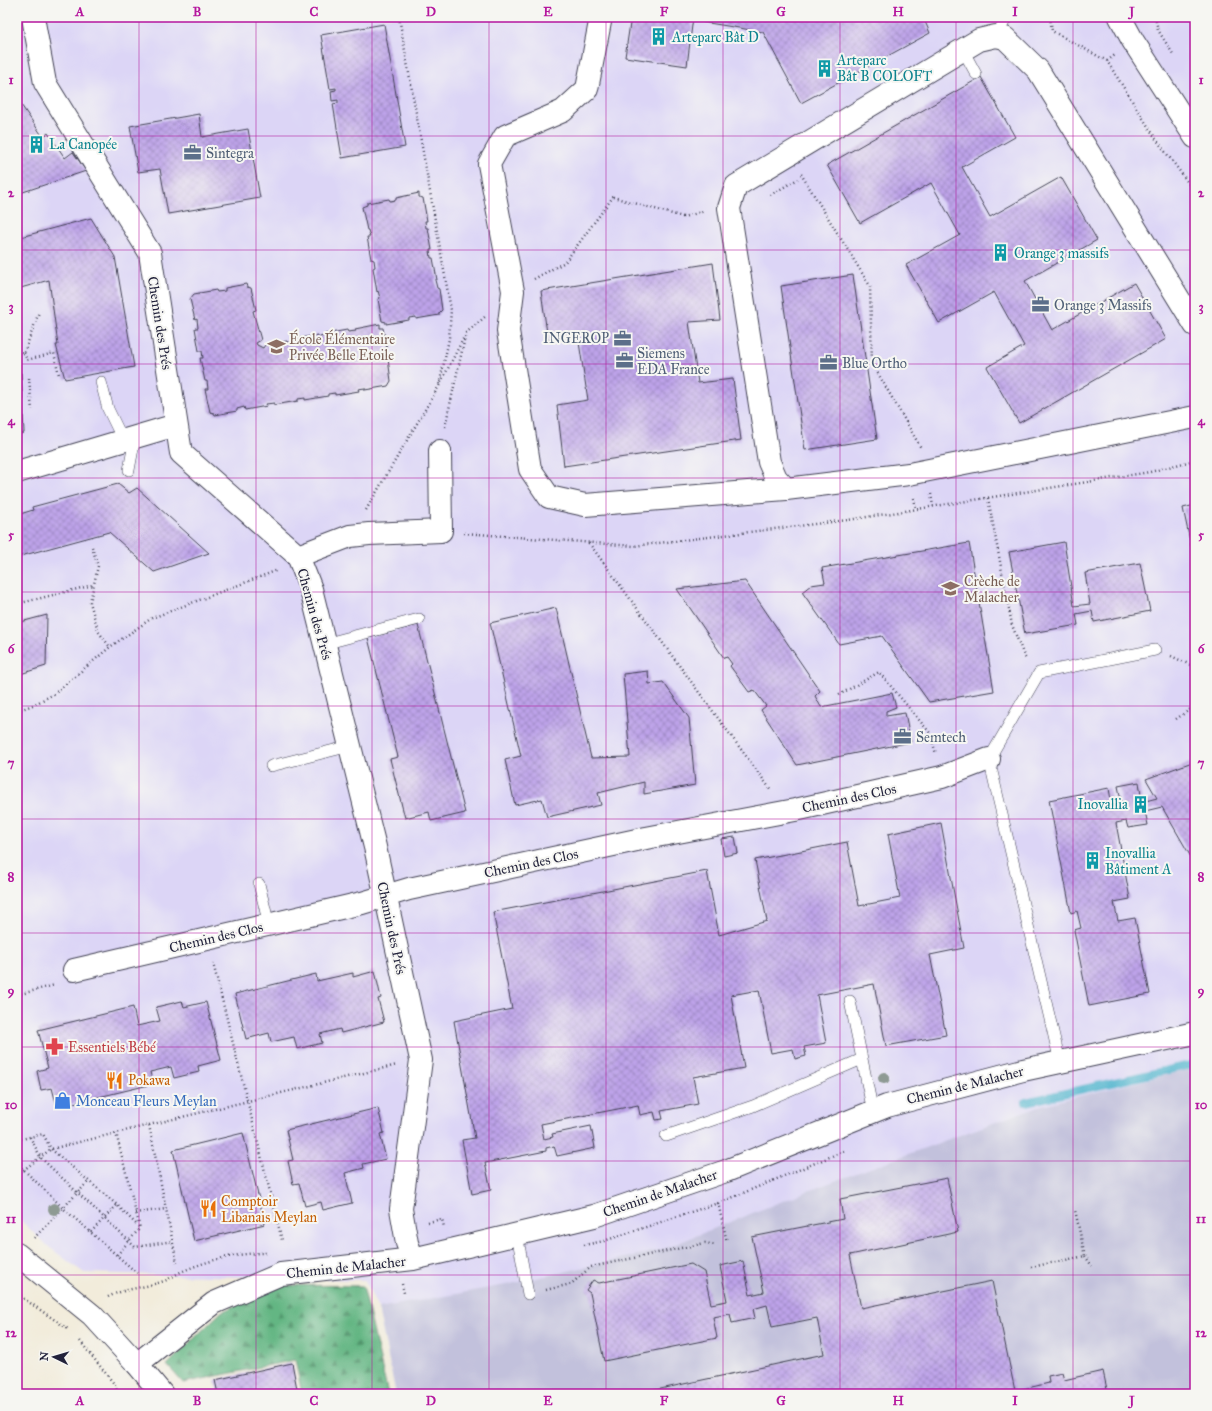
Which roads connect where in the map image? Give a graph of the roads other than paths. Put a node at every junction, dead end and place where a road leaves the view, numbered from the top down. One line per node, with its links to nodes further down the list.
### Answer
1 (33, 17): 12 (street, Chemin des Prés)
2 (601, 17): 17 (street)
3 (1007, 17): 5 (lane)
4 (1127, 19): 8 (street)
5 (996, 36): 6 (street); 9 (street)
6 (963, 50): 7 (lane); 17 (street)
7 (976, 74)
8 (1195, 136)
9 (1195, 324)
10 (101, 382): 13 (lane)
11 (1195, 417): 17 (street)
12 (176, 425): 13 (street); 18 (street, Chemin des Prés)
13 (129, 440): 15 (lane); 16 (street)
14 (440, 451): 18 (street)
15 (129, 470)
16 (17, 472)
17 (786, 489)
18 (298, 556): 20 (street, Chemin des Prés)
19 (419, 619): 20 (lane)
20 (324, 644): 22 (street, Chemin des Prés)
21 (1155, 650): 23 (lane)
22 (350, 746): 24 (lane); 26 (street, Chemin des Prés)
23 (989, 759): 26 (street, Chemin des Clos); 32 (lane)
24 (271, 766)
25 (259, 884): 27 (lane)
26 (386, 896): 27 (street, Chemin des Clos); 37 (street, Chemin des Prés)
27 (269, 925): 28 (street, Chemin des Clos)
28 (74, 970)
29 (850, 1001): 31 (lane)
30 (1195, 1033): 32 (street, Chemin de Malacher)
31 (862, 1059): 33 (lane); 34 (lane)
32 (1060, 1062): 33 (street, Chemin de Malacher)
33 (873, 1112): 35 (street, Chemin de Malacher)
34 (666, 1136)
35 (517, 1234): 37 (street, Chemin de Malacher); 38 (lane)
36 (25, 1247): 39 (street)
37 (413, 1259): 39 (street, Chemin de Malacher)
38 (528, 1294)
39 (138, 1364): 40 (street); 41 (street)
40 (142, 1394)
41 (162, 1394)

